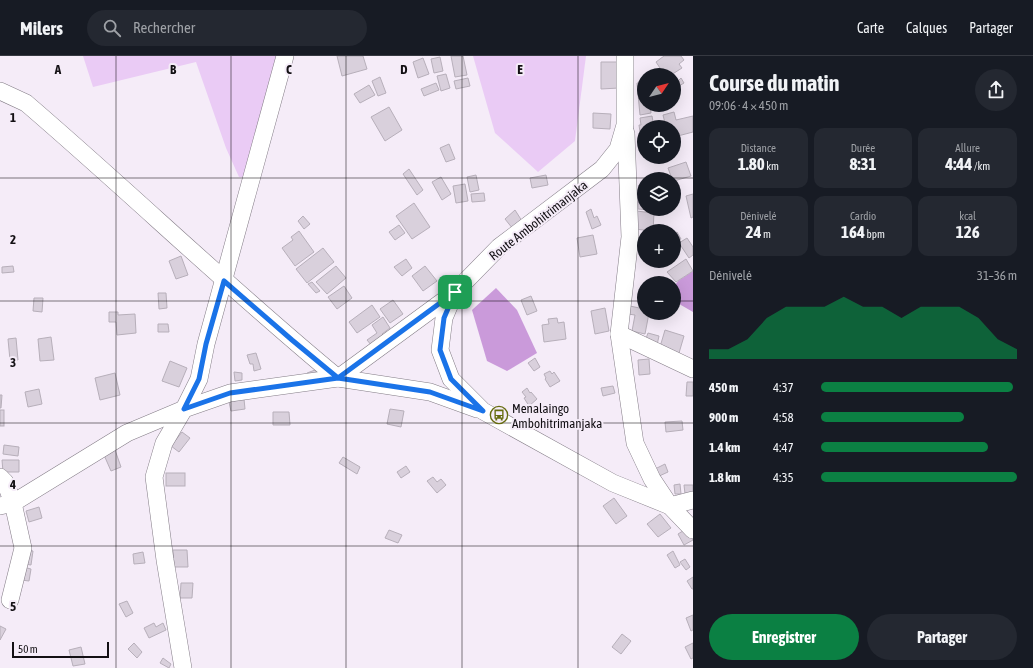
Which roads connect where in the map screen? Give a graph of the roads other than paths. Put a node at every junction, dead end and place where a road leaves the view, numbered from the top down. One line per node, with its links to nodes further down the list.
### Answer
1 (285, 56): 5 (street)
2 (625, 56): 4 (street, Route Ambohitrimanjaka)
3 (0, 91): 5 (street)
4 (625, 125): 6 (street, Route Ambohitrimanjaka); 7 (street)
5 (224, 281): 9 (street); 10 (street)
6 (455, 292): 9 (street); 11 (street, Route Ambohitrimanjaka)
7 (619, 334): 8 (street); 15 (street)
8 (693, 369)
9 (338, 378): 10 (street); 11 (street)
10 (184, 409): 14 (street); 18 (street)
11 (483, 411): 15 (street, Route Ambohitrimanjaka)
12 (0, 477): 14 (street)
13 (693, 500): 15 (street)
14 (7, 505): 17 (street)
15 (670, 506): 16 (street, Route Ambohitrimanjaka)
16 (693, 530)
17 (10, 600)
18 (183, 668)

